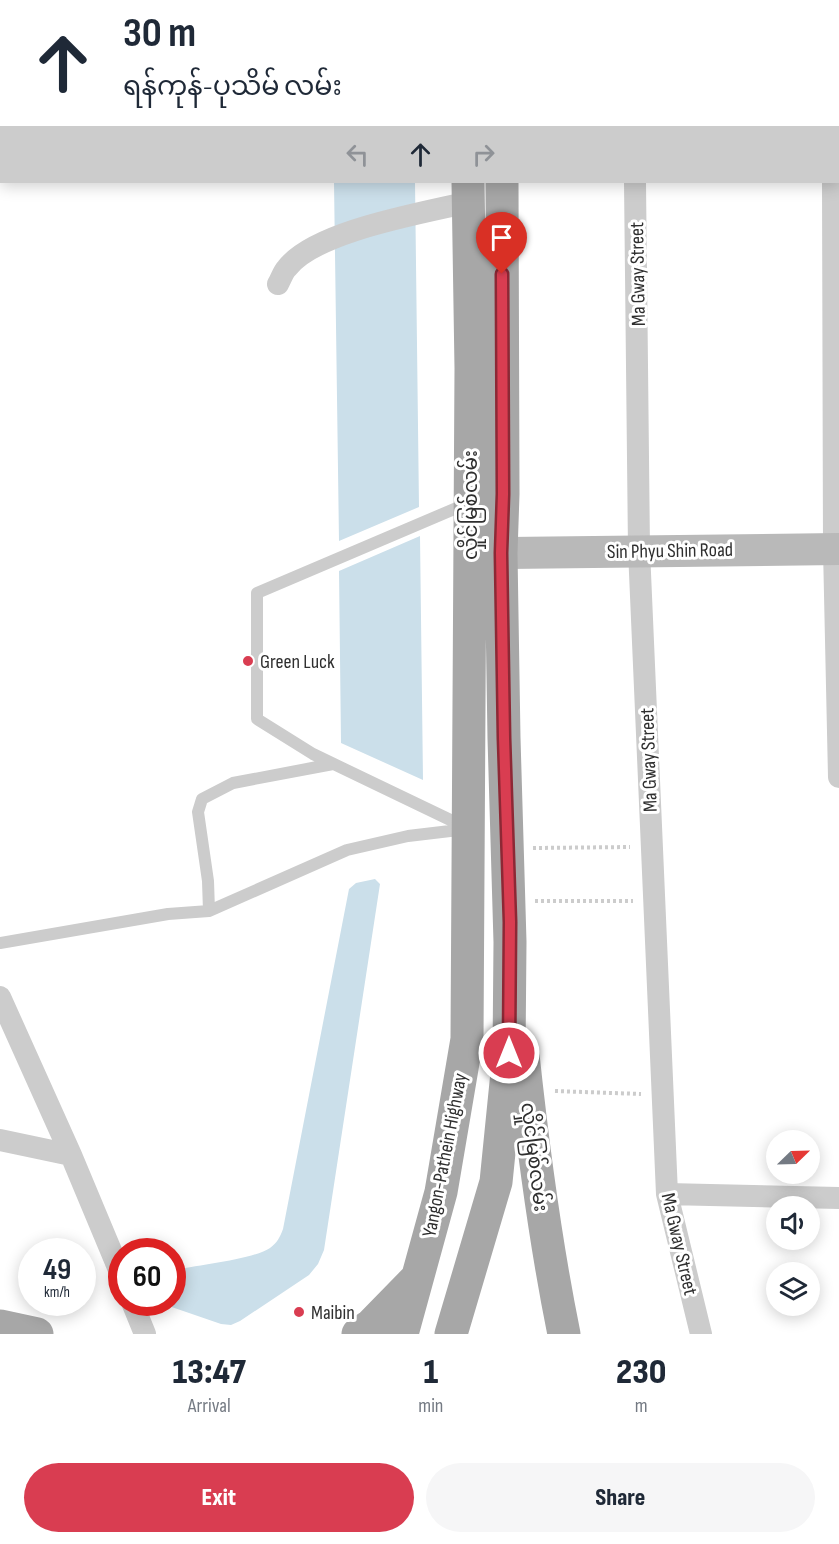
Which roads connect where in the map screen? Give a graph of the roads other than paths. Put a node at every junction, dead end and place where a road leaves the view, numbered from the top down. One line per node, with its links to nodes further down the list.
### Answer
1 (502, 183): 9 (main road, လှိုင်မြစ်လမ်း)
2 (635, 183): 8 (street, Ma Gway Street)
3 (833, 183): 7 (street)
4 (469, 192): 5 (street); 6 (main road, လှိုင်မြစ်လမ်း)
5 (278, 284)
6 (470, 502): 11 (lane); 13 (main road, လှိုင်မြစ်လမ်း)
7 (837, 549): 8 (street, Sin Phyu Shin Road); 10 (street)
8 (639, 550): 9 (street, Sin Phyu Shin Road); 20 (street, Ma Gway Street)
9 (501, 553): 16 (main road, လှိုင်မြစ်လမ်း)
10 (839, 763): 12 (street)
11 (333, 764): 13 (lane); 14 (lane)
12 (839, 777)
13 (469, 828): 14 (lane); 23 (main road, Yangon-Pathein Highway)
14 (209, 910): 15 (lane)
15 (0, 942)
16 (510, 942): 30 (main road); 31 (main road, လှိုင်မြစ်လမ်း)
17 (0, 996): 19 (street)
18 (0, 1140): 19 (street)
19 (71, 1155): 22 (street)
20 (667, 1194): 21 (street); 32 (street, Ma Gway Street)
21 (839, 1198)
22 (108, 1244)
23 (417, 1278): 28 (main road); 29 (main road, Yangon-Pathein Highway)
24 (138, 1316): 27 (street)
25 (0, 1326): 26 (main road)
26 (37, 1334)
27 (145, 1334)
28 (358, 1334)
29 (402, 1334)
30 (451, 1334)
31 (564, 1334)
32 (701, 1334)

